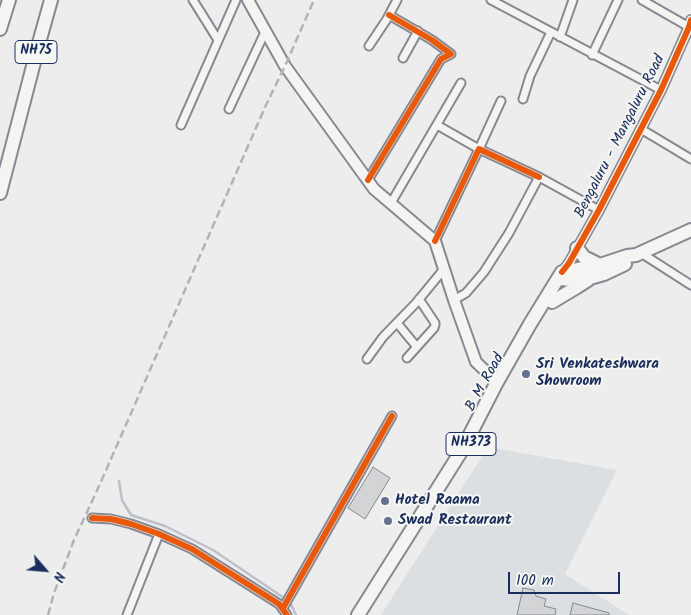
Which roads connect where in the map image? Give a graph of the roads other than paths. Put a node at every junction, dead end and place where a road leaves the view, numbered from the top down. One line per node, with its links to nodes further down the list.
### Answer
1 (9, 0): 13 (highway, NH75)
2 (51, 0): 34 (highway, NH75)
3 (193, 0): 18 (street)
4 (236, 0): 18 (street)
5 (248, 0): 14 (main road)
6 (397, 0): 11 (street)
7 (491, 0): 16 (street)
8 (573, 0): 17 (street)
9 (618, 0): 20 (street)
10 (642, 0): 12 (street)
11 (389, 15): 15 (street); 19 (street)
12 (690, 24): 23 (street, Bengaluru - Mangaluru Road)
13 (0, 30)
14 (266, 32): 26 (street); 33 (main road)
15 (418, 32): 21 (street); 33 (street)
16 (551, 32): 17 (street); 24 (street)
17 (560, 37): 20 (street)
18 (218, 40): 27 (street)
19 (370, 46)
20 (592, 55): 23 (street)
21 (403, 58)
22 (461, 83): 28 (street)
23 (661, 90): 29 (street, Bengaluru - Mangaluru Road)
24 (523, 99)
25 (501, 101): 30 (street)
26 (230, 109)
27 (181, 125)
28 (437, 125): 30 (street); 35 (street)
29 (641, 128): 31 (street); 36 (street, Bengaluru - Mangaluru Road)
30 (479, 149): 32 (street); 38 (street)
31 (691, 159)
32 (539, 177): 36 (street); 47 (street)
33 (368, 180): 35 (main road)
34 (0, 193)
35 (391, 203): 38 (main road)
36 (598, 210): 39 (street, Bengaluru - Mangaluru Road)
37 (691, 230): 40 (highway)
38 (435, 241): 42 (main road)
39 (577, 248): 41 (highway); 43 (street, Bengaluru - Mangaluru Road)
40 (639, 254): 41 (highway); 44 (highway); 45 (street)
41 (600, 265): 43 (highway)
42 (444, 269): 46 (street); 47 (main road)
43 (565, 273): 44 (highway); 48 (highway, B M Road / NH373); 53 (highway, Bengaluru - Mangaluru Road / NH373)
44 (590, 278): 48 (highway)
45 (691, 285)
46 (419, 299): 49 (street); 50 (street)
47 (454, 300): 53 (main road)
48 (552, 302): 60 (highway, B M Road / NH373)
49 (397, 323): 50 (street); 52 (street)
50 (417, 347): 51 (street)
51 (407, 358)
52 (367, 359)
53 (497, 382): 59 (highway, Bengaluru - Mangaluru Road / NH373)
54 (392, 416): 57 (street)
55 (92, 518): 56 (street)
56 (159, 534): 57 (street); 58 (street)
57 (285, 612)
58 (127, 615)
59 (358, 615)
60 (368, 615)

